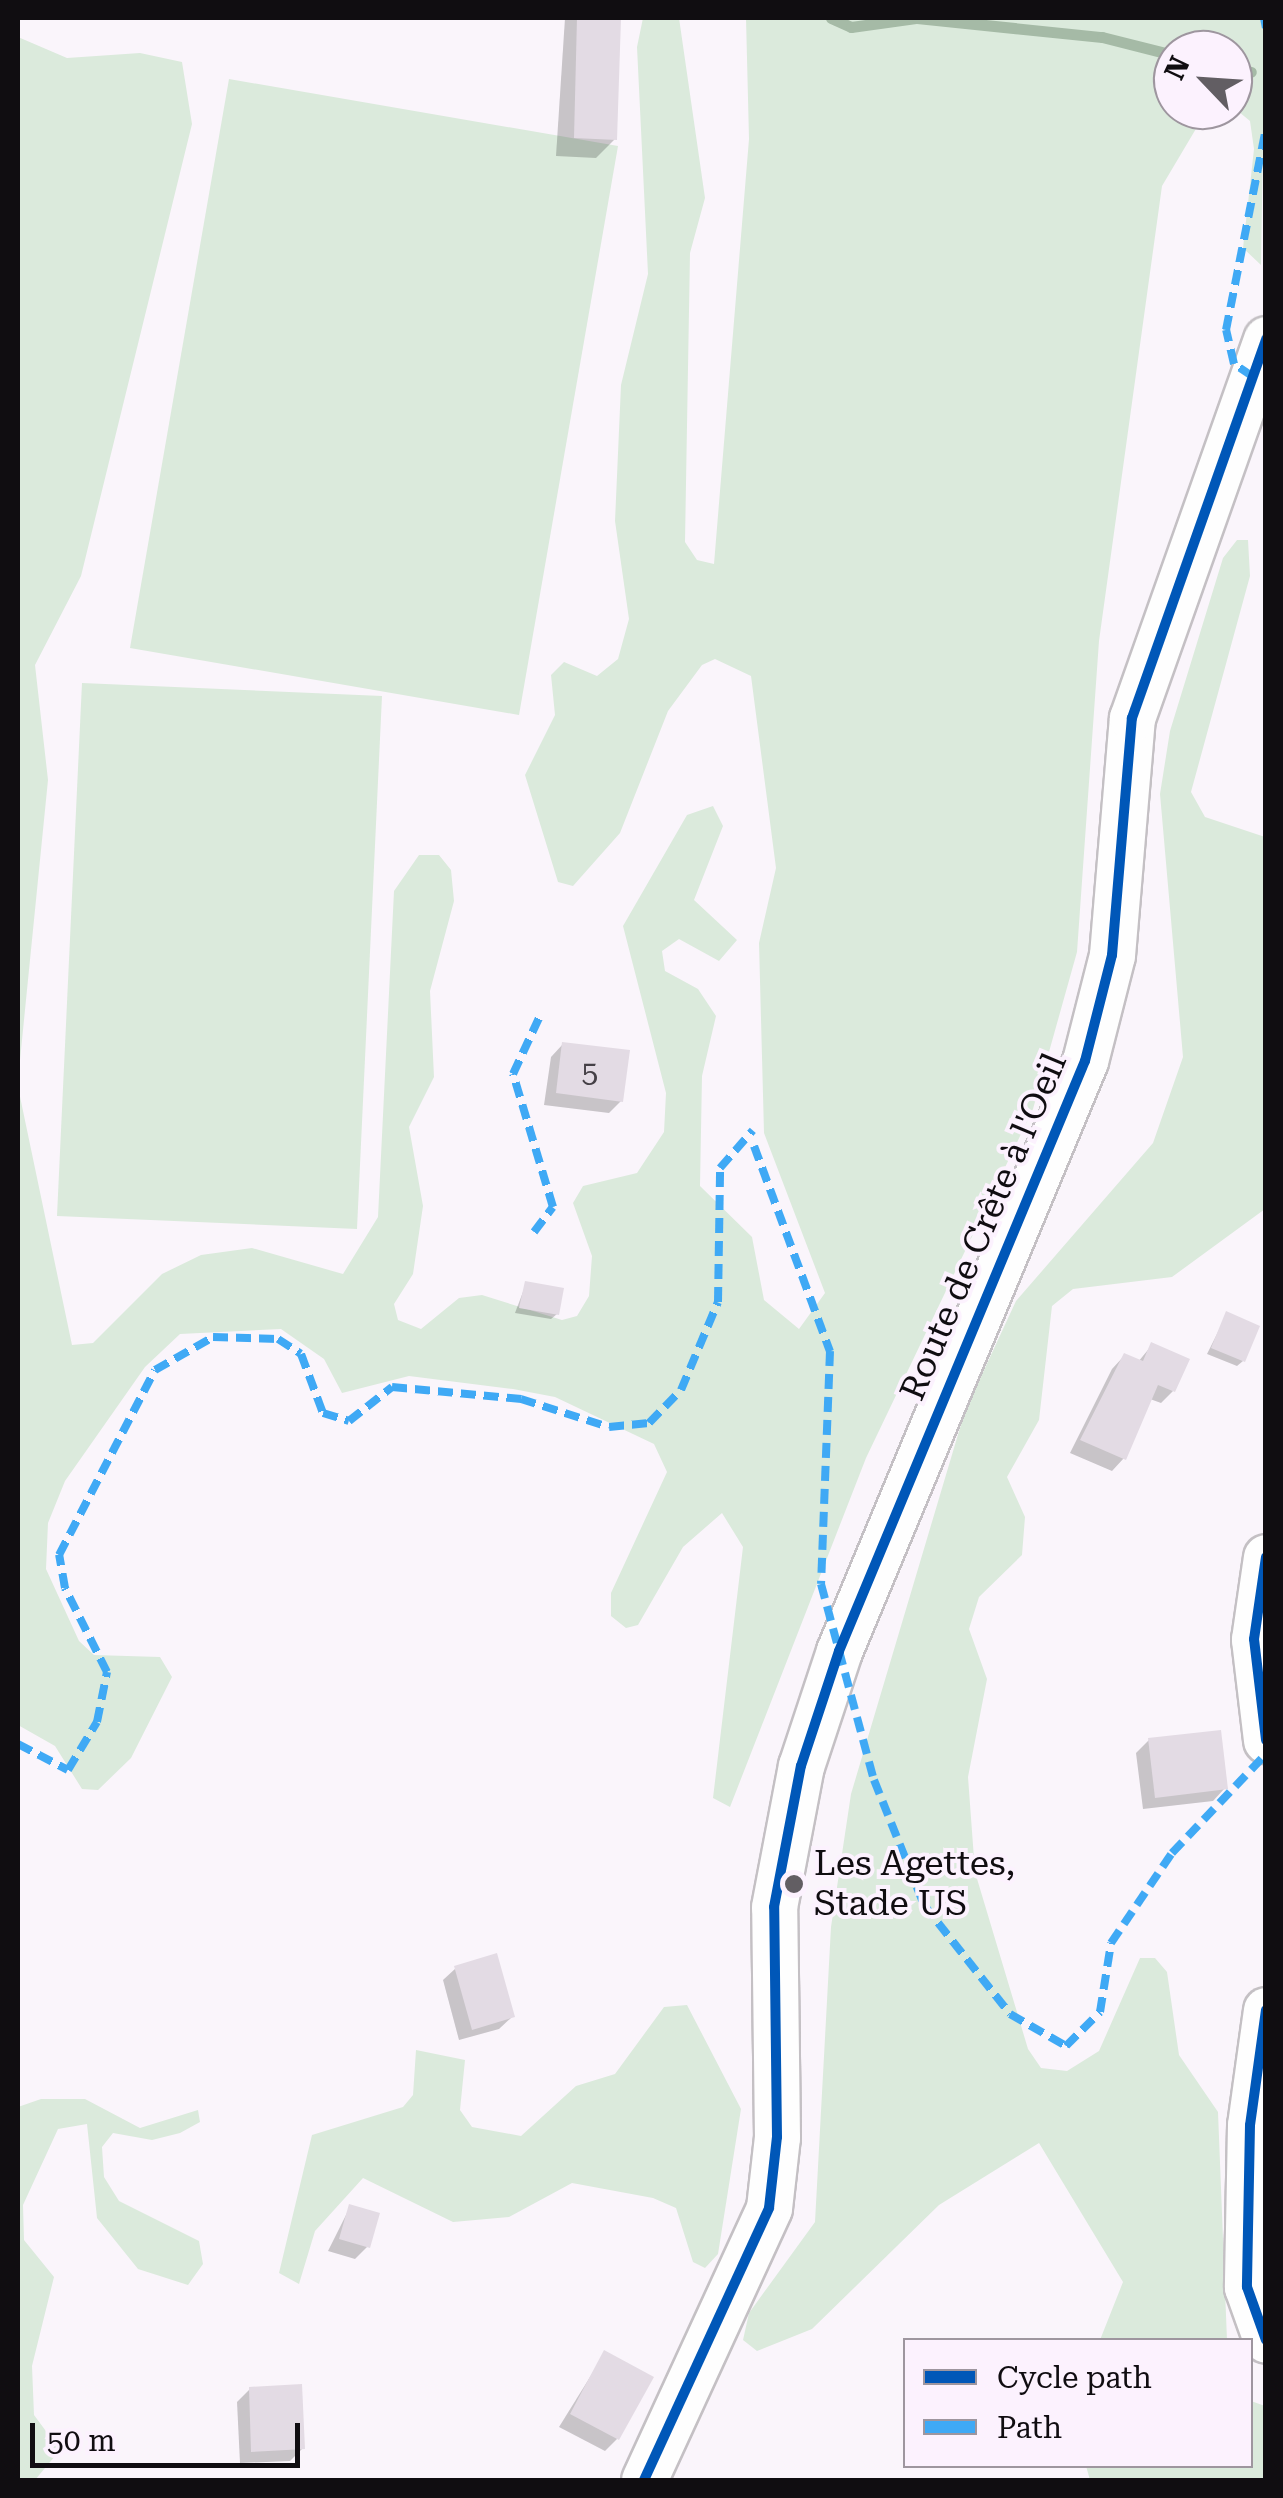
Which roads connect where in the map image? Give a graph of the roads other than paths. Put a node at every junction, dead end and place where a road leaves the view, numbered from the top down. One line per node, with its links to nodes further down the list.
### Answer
1 (1266, 340): 2 (street, Route de Crête à l'Oeil)
2 (1255, 401): 7 (street, Route de Crête à l'Oeil)
3 (1266, 1557): 4 (street)
4 (1266, 1740)
5 (1266, 2010): 6 (street)
6 (1266, 2340)
7 (644, 2480)

